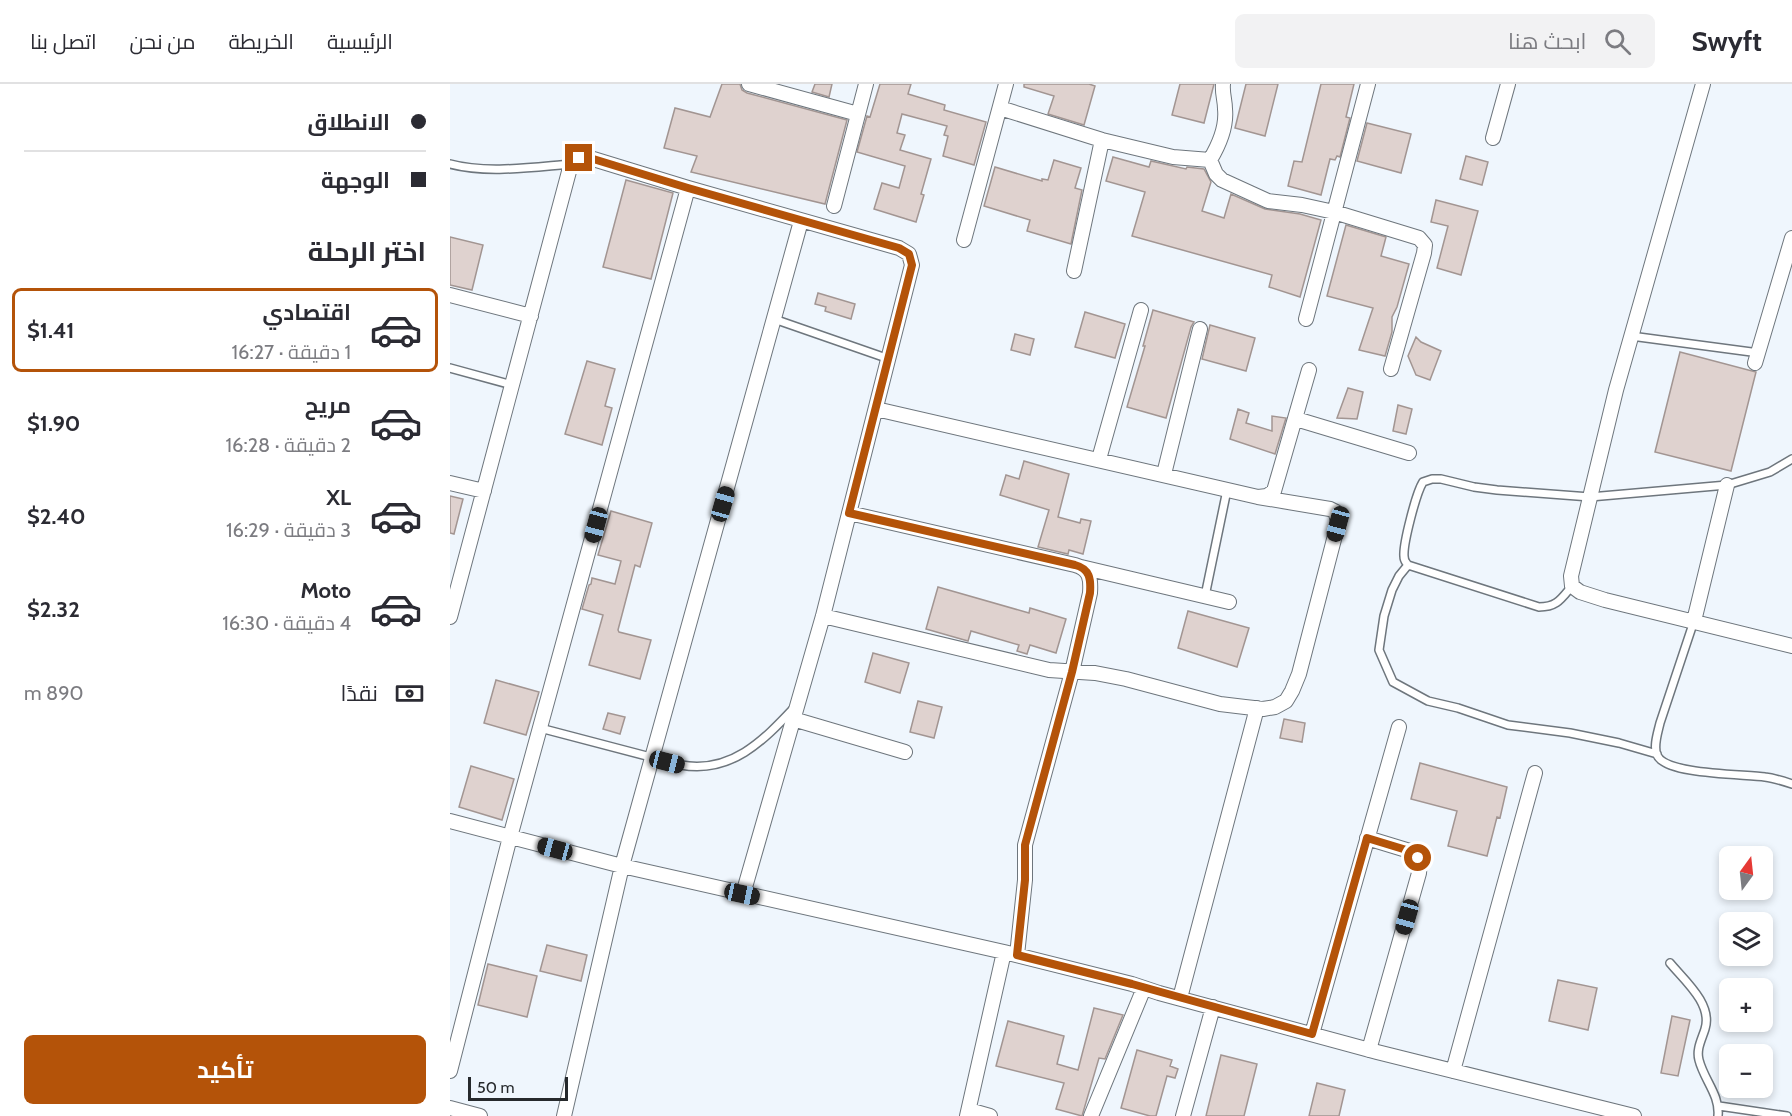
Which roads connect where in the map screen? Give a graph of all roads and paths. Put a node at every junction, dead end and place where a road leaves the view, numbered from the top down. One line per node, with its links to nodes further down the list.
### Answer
1 (749, 84): 9 (street)
2 (866, 84): 9 (street)
3 (1006, 84): 8 (street)
4 (1223, 84): 12 (street)
5 (1368, 84): 17 (street)
6 (1508, 84): 10 (street)
7 (1703, 84): 28 (street)
8 (1000, 108): 11 (street); 20 (street)
9 (858, 114): 16 (street)
10 (1493, 138)
11 (1102, 140): 12 (street); 21 (street)
12 (1210, 160): 17 (street)
13 (450, 164): 14 (lane)
14 (571, 164): 15 (street); 24 (street)
15 (688, 188): 18 (street); 63 (street)
16 (834, 206)
17 (1334, 212): 25 (street); 32 (street)
18 (801, 221): 26 (street); 30 (street)
19 (1792, 238): 29 (street)
20 (964, 240)
21 (1074, 271)
22 (450, 295): 24 (street)
23 (1141, 310): 38 (street)
24 (531, 316): 34 (street)
25 (1306, 319)
26 (774, 320): 30 (lane); 66 (street)
27 (1200, 328): 40 (street)
28 (1631, 336): 29 (lane); 46 (street)
29 (1757, 358)
30 (889, 359): 35 (street)
31 (450, 368): 34 (lane)
32 (1391, 369)
33 (1309, 370): 36 (street)
34 (512, 384): 44 (street)
35 (876, 409): 38 (street); 47 (street)
36 (1296, 419): 37 (street); 45 (street)
37 (1409, 453)
38 (1099, 459): 40 (street)
39 (1792, 459): 42 (lane)
40 (1164, 474): 43 (street)
41 (450, 483): 44 (street)
42 (1728, 485): 46 (lane); 56 (street)
43 (1227, 489): 45 (street); 52 (lane)
44 (484, 491): 51 (street)
45 (1258, 496): 60 (street)
46 (1590, 497): 48 (lane); 50 (street)
47 (849, 513): 49 (street); 54 (street)
48 (1408, 565): 50 (lane); 65 (lane)
49 (1081, 567): 52 (street); 58 (street)
50 (1572, 586): 56 (street)
51 (454, 587): 55 (street)
52 (1205, 596): 53 (street)
53 (1229, 602)
54 (823, 616): 58 (street); 59 (street)
55 (450, 617)
56 (1694, 621): 57 (street); 65 (lane)
57 (1792, 646)
58 (1072, 672): 60 (street); 74 (street)
59 (797, 705): 61 (street); 66 (lane)
60 (1257, 708): 77 (street)
61 (793, 719): 64 (street); 73 (street)
62 (1399, 727): 71 (street)
63 (540, 728): 66 (lane); 70 (street)
64 (905, 752)
65 (1657, 754): 68 (lane)
66 (652, 758): 72 (street)
67 (1536, 773): 82 (street)
68 (1792, 784)
69 (450, 821): 70 (street)
70 (510, 837): 72 (street); 81 (street)
71 (1367, 838): 79 (street); 80 (street)
72 (622, 866): 73 (street); 88 (street)
73 (742, 894): 74 (street)
74 (1011, 953): 76 (street); 86 (street)
75 (1670, 963): 83 (lane)
76 (1144, 988): 77 (street); 90 (street)
77 (1180, 998): 78 (street)
78 (1213, 1007): 79 (street); 91 (street)
79 (1312, 1034): 80 (street)
80 (1369, 1050): 82 (street)
81 (450, 1071)
82 (1453, 1071): 85 (street)
83 (1719, 1106): 93 (lane); 94 (lane)
84 (450, 1108): 87 (street)
85 (1589, 1111): 92 (street)
86 (968, 1113): 89 (street)
87 (480, 1116)
88 (564, 1116)
89 (990, 1116)
90 (1091, 1116)
91 (1183, 1116)
92 (1634, 1116)
93 (1718, 1116)
94 (1787, 1116)

